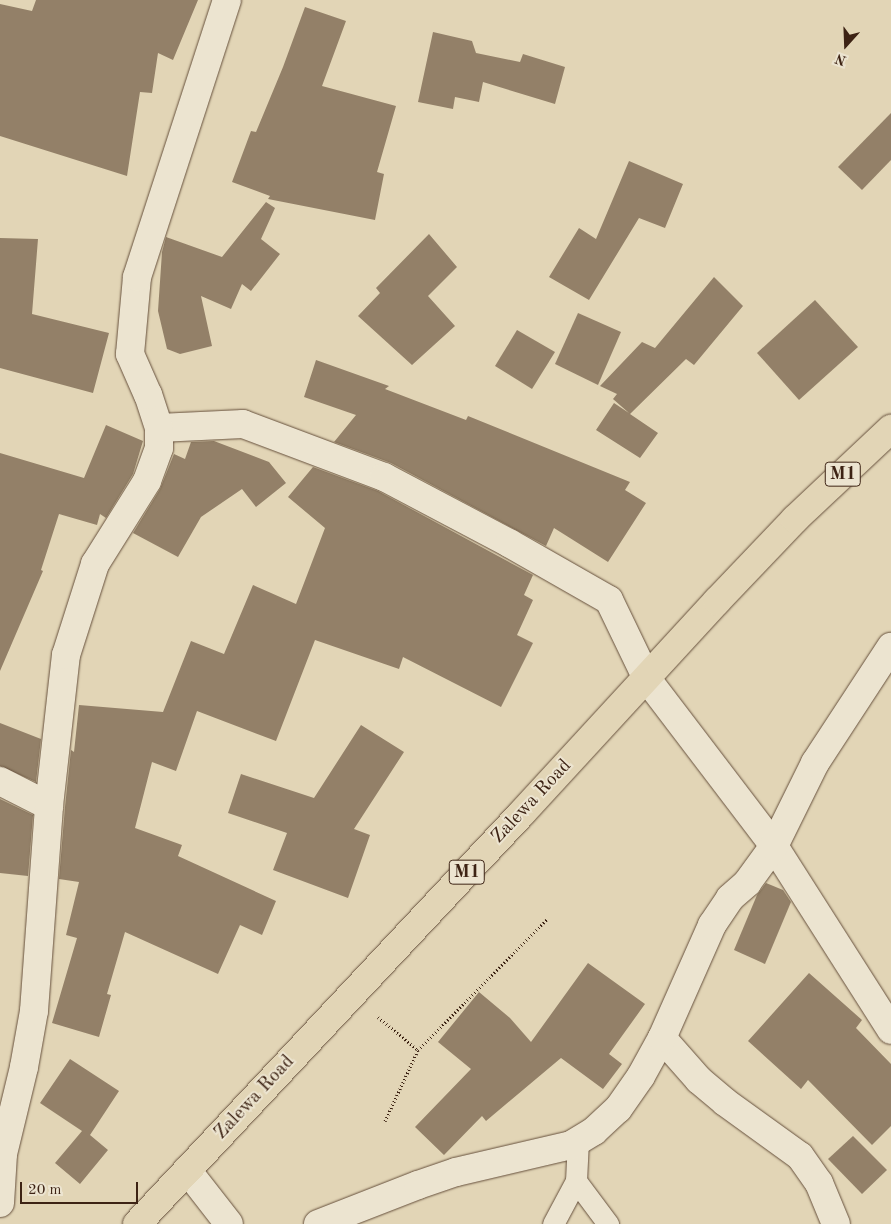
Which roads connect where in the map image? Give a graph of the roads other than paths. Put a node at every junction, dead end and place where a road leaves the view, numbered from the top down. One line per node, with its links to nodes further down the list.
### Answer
1 (227, 0): 2 (street)
2 (159, 428): 5 (street); 7 (street)
3 (891, 430): 5 (highway, Zalewa Road / M1)
4 (891, 646): 8 (street)
5 (647, 679): 8 (street); 12 (highway, Zalewa Road / M1)
6 (0, 781): 7 (street)
7 (49, 806): 14 (street)
8 (774, 846): 9 (street); 10 (street)
9 (891, 1030)
10 (662, 1038): 11 (street); 20 (street)
11 (578, 1140): 13 (lane); 17 (street)
12 (187, 1170): 15 (highway, Zalewa Road / M1); 16 (street)
13 (576, 1181): 18 (lane); 19 (lane)
14 (0, 1203)
15 (137, 1224)
16 (229, 1224)
17 (318, 1224)
18 (553, 1224)
19 (608, 1224)
20 (836, 1224)

